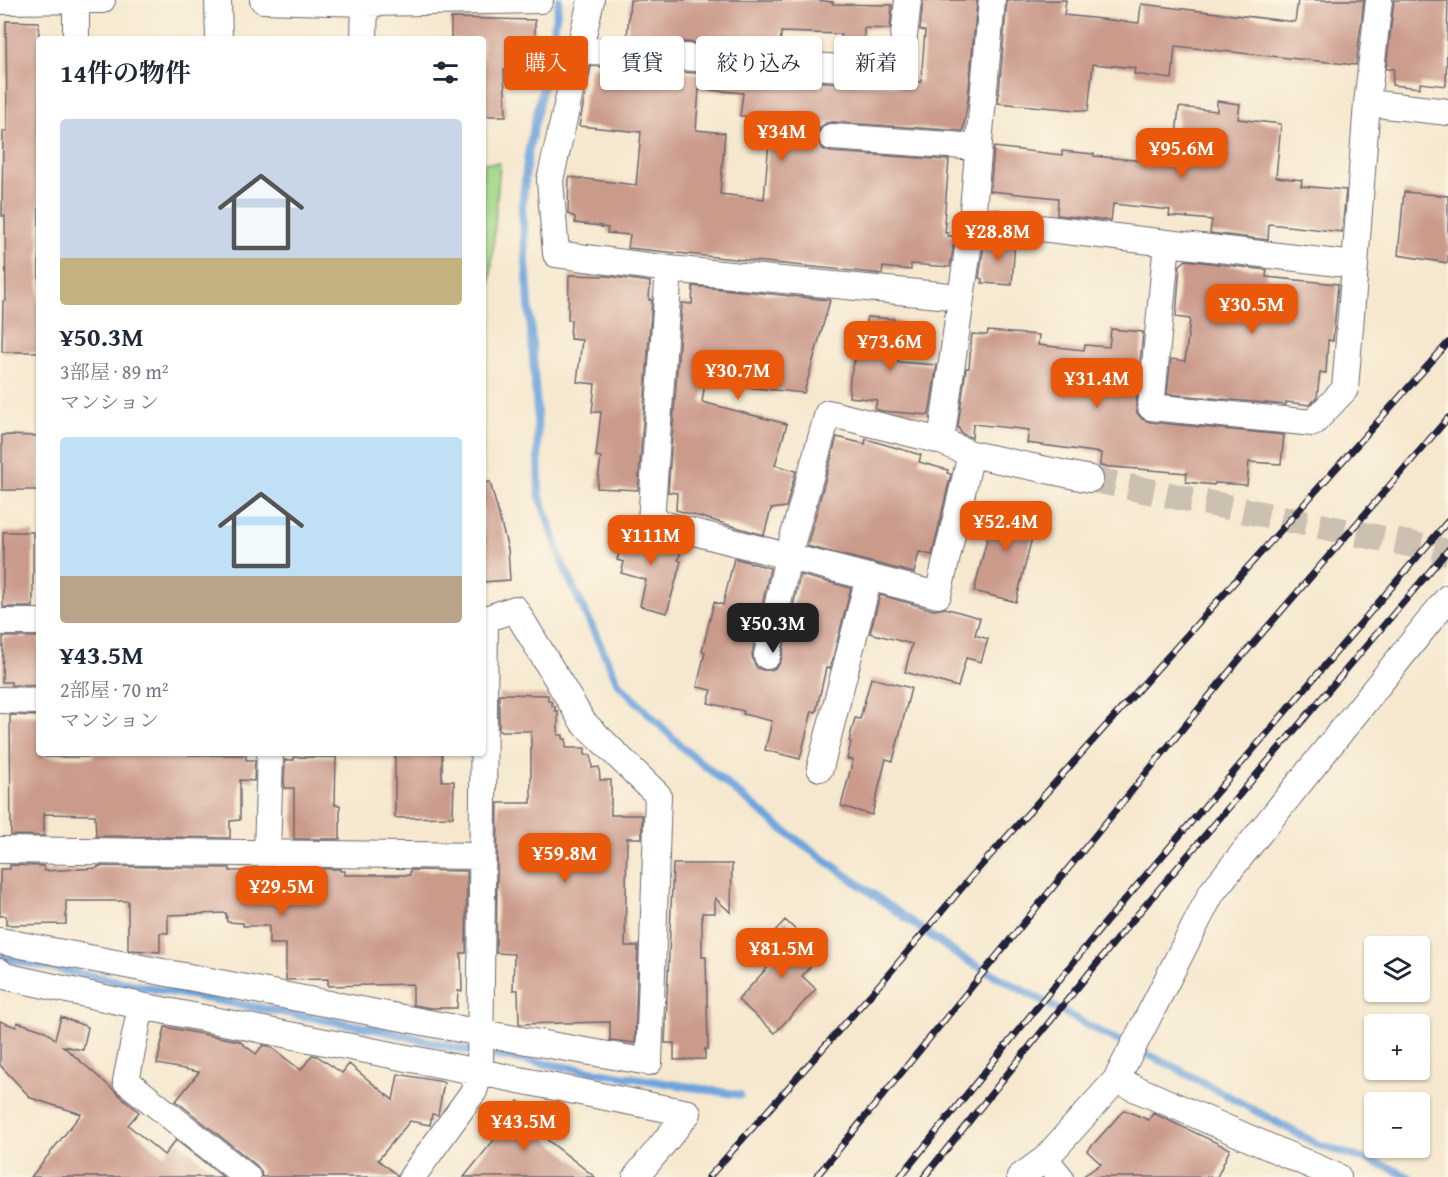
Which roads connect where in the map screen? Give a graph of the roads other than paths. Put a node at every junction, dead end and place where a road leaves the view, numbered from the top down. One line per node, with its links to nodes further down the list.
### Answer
1 (76, 0): 2 (street); 10 (street); 12 (street)
2 (102, 0)
3 (218, 0): 13 (street)
4 (263, 0): 11 (street)
5 (540, 0): 11 (street)
6 (591, 0): 15 (street)
7 (908, 0): 16 (street)
8 (992, 0): 21 (street)
9 (1379, 0): 18 (street)
10 (0, 1)
11 (365, 1): 14 (street)
12 (76, 36)
13 (219, 36)
14 (364, 36)
15 (583, 36)
16 (588, 51)
17 (571, 90): 25 (street)
18 (1367, 103): 19 (street); 24 (street)
19 (1448, 112)
20 (832, 137): 21 (street)
21 (978, 147): 22 (street)
22 (972, 220): 23 (street); 26 (street)
23 (1167, 243): 24 (street); 24 (street)
24 (1355, 265)
25 (669, 269): 26 (street); 30 (street)
26 (960, 297): 27 (street)
27 (941, 441): 28 (street); 30 (street)
28 (971, 454): 29 (street); 31 (street)
29 (1090, 479)
30 (788, 556): 31 (street); 36 (street)
31 (869, 577): 41 (street)
32 (1448, 598): 50 (street)
33 (486, 618): 48 (street)
34 (0, 622): 35 (street)
35 (36, 622)
36 (767, 656)
37 (0, 700): 38 (street)
38 (36, 701)
39 (270, 756): 43 (street)
40 (483, 756): 44 (street)
41 (820, 768)
42 (0, 850): 43 (street)
43 (267, 854): 44 (street)
44 (482, 856): 48 (street)
45 (0, 941): 48 (street)
46 (0, 972): 47 (street)
47 (141, 1006): 49 (street); 53 (street)
48 (481, 1033): 49 (street)
49 (480, 1071): 54 (street); 55 (street)
50 (1116, 1080): 51 (street); 52 (street)
51 (1290, 1167): 57 (street)
52 (1056, 1172): 56 (street)
53 (247, 1177)
54 (412, 1177)
55 (636, 1177)
56 (1020, 1177)
57 (1338, 1177)

